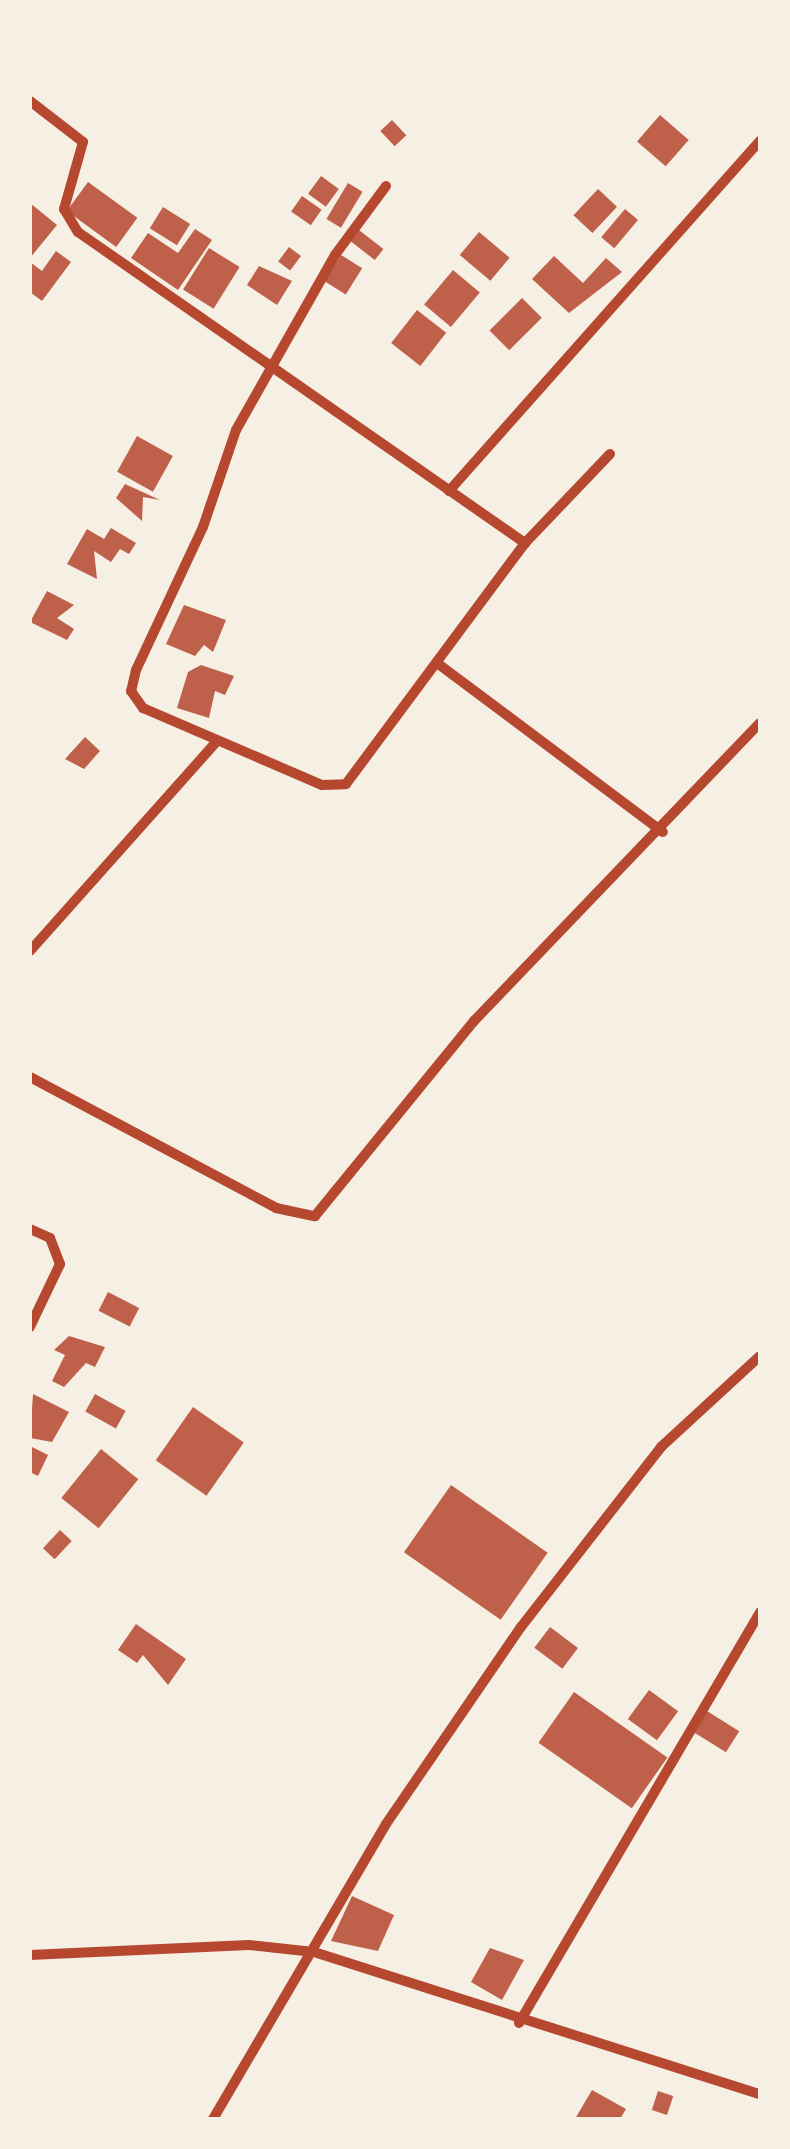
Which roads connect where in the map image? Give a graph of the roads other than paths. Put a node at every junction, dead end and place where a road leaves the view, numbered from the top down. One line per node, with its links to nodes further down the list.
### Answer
1 (30, 102): 4 (street)
2 (760, 140): 6 (street)
3 (386, 186): 4 (street)
4 (272, 367): 6 (street); 10 (street)
5 (610, 454): 7 (street)
6 (449, 491): 7 (street)
7 (524, 543): 8 (street)
8 (437, 663): 10 (street); 11 (street)
9 (760, 722): 11 (street)
10 (215, 743): 12 (street)
11 (663, 832): 13 (street)
12 (30, 951)
13 (30, 1077)
14 (30, 1230): 15 (street)
15 (30, 1328)
16 (760, 1356): 18 (street)
17 (760, 1612): 20 (street)
18 (314, 1952): 19 (street); 20 (street); 22 (street)
19 (30, 1955)
20 (518, 2023): 21 (street)
21 (760, 2094)
22 (214, 2119)

